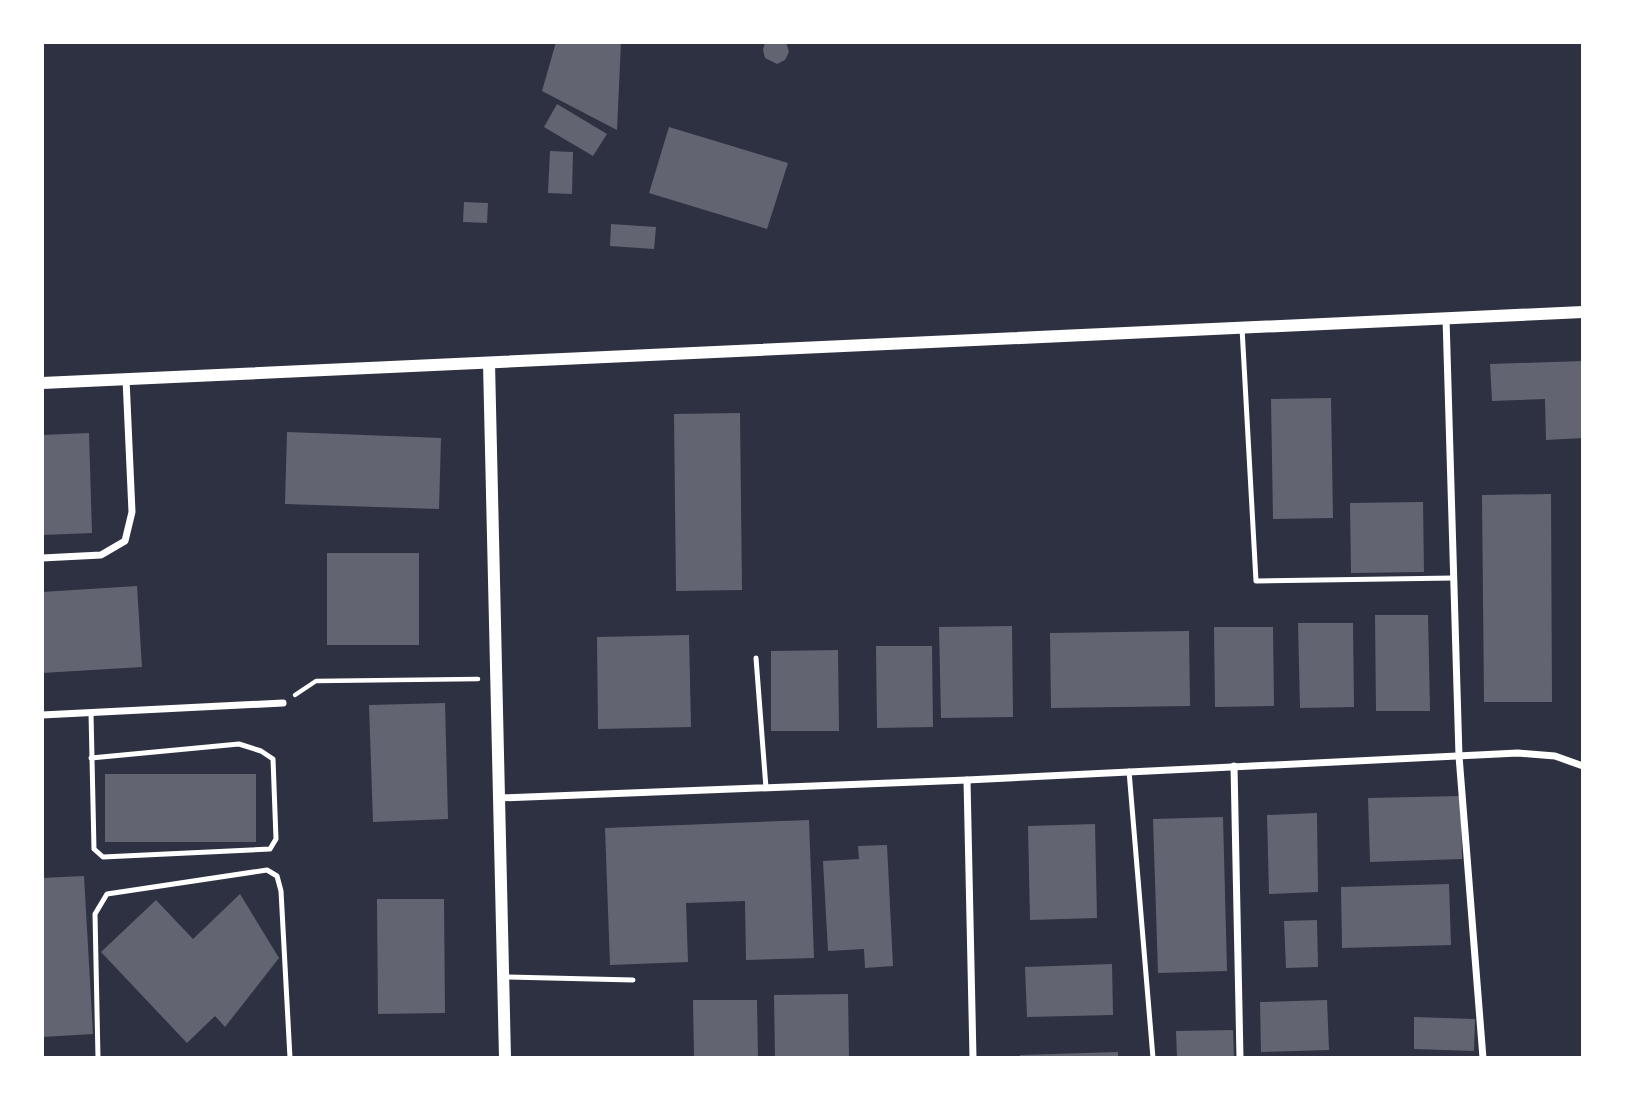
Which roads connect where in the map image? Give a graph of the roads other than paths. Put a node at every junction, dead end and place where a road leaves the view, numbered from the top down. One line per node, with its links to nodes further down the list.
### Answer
1 (1583, 312): 2 (street)
2 (1446, 318): 3 (street); 8 (street)
3 (1242, 328): 4 (street); 8 (lane)
4 (489, 363): 5 (street); 20 (street)
5 (126, 379): 6 (street); 7 (street)
6 (42, 383)
7 (42, 558)
8 (1454, 578): 13 (street)
9 (756, 658): 19 (lane)
10 (283, 703): 11 (street)
11 (92, 713): 12 (street); 14 (lane)
12 (42, 715)
13 (1459, 756): 15 (street); 16 (street); 29 (street)
14 (92, 758): 14 (lane)
15 (1234, 766): 17 (street); 28 (street)
16 (1583, 766)
17 (1129, 771): 18 (street); 27 (lane)
18 (967, 779): 19 (street); 26 (street)
19 (766, 788): 20 (street)
20 (499, 799): 21 (street)
21 (503, 977): 22 (lane); 25 (street)
22 (633, 980)
23 (98, 1058): 24 (lane)
24 (290, 1058)
25 (505, 1058)
26 (973, 1058)
27 (1153, 1058)
28 (1240, 1058)
29 (1483, 1058)

